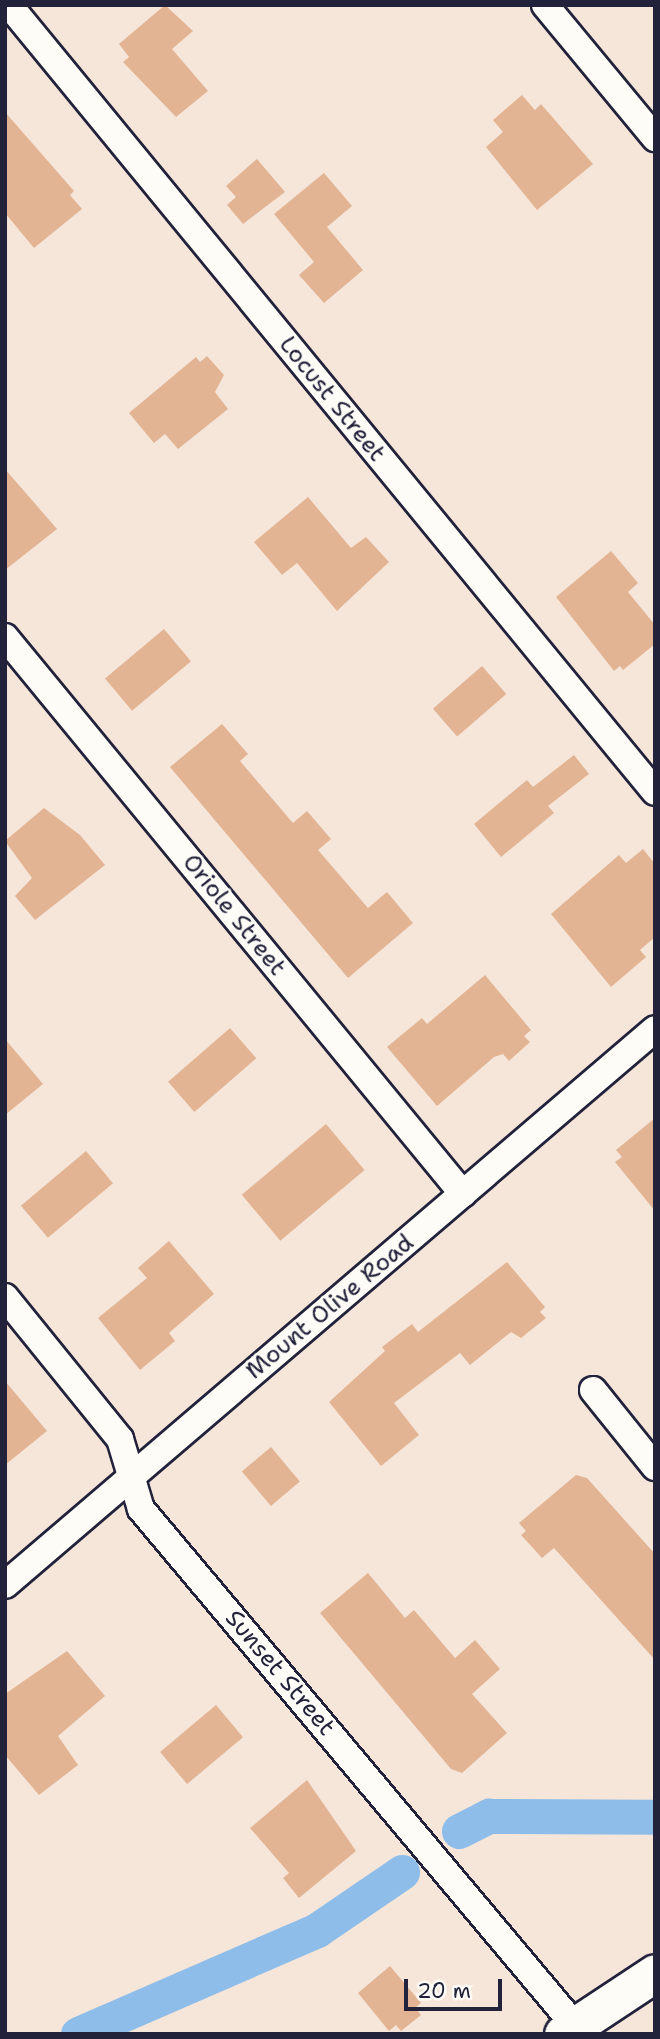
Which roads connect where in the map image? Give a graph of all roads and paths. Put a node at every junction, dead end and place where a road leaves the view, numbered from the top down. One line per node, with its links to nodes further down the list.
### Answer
1 (9, 5): 5 (street, Locust Street)
2 (545, 5): 3 (street)
3 (655, 138)
4 (5, 637): 7 (street, Oriole Street)
5 (655, 792)
6 (655, 1029): 7 (street, Mount Olive Road)
7 (463, 1194): 11 (street, Mount Olive Road)
8 (5, 1297): 11 (street, Sunset Street)
9 (593, 1390): 10 (street)
10 (655, 1467)
11 (132, 1475): 12 (street, Mount Olive Road); 14 (street, Sunset Street)
12 (5, 1584)
13 (655, 1973): 14 (main road)
14 (573, 2031)

